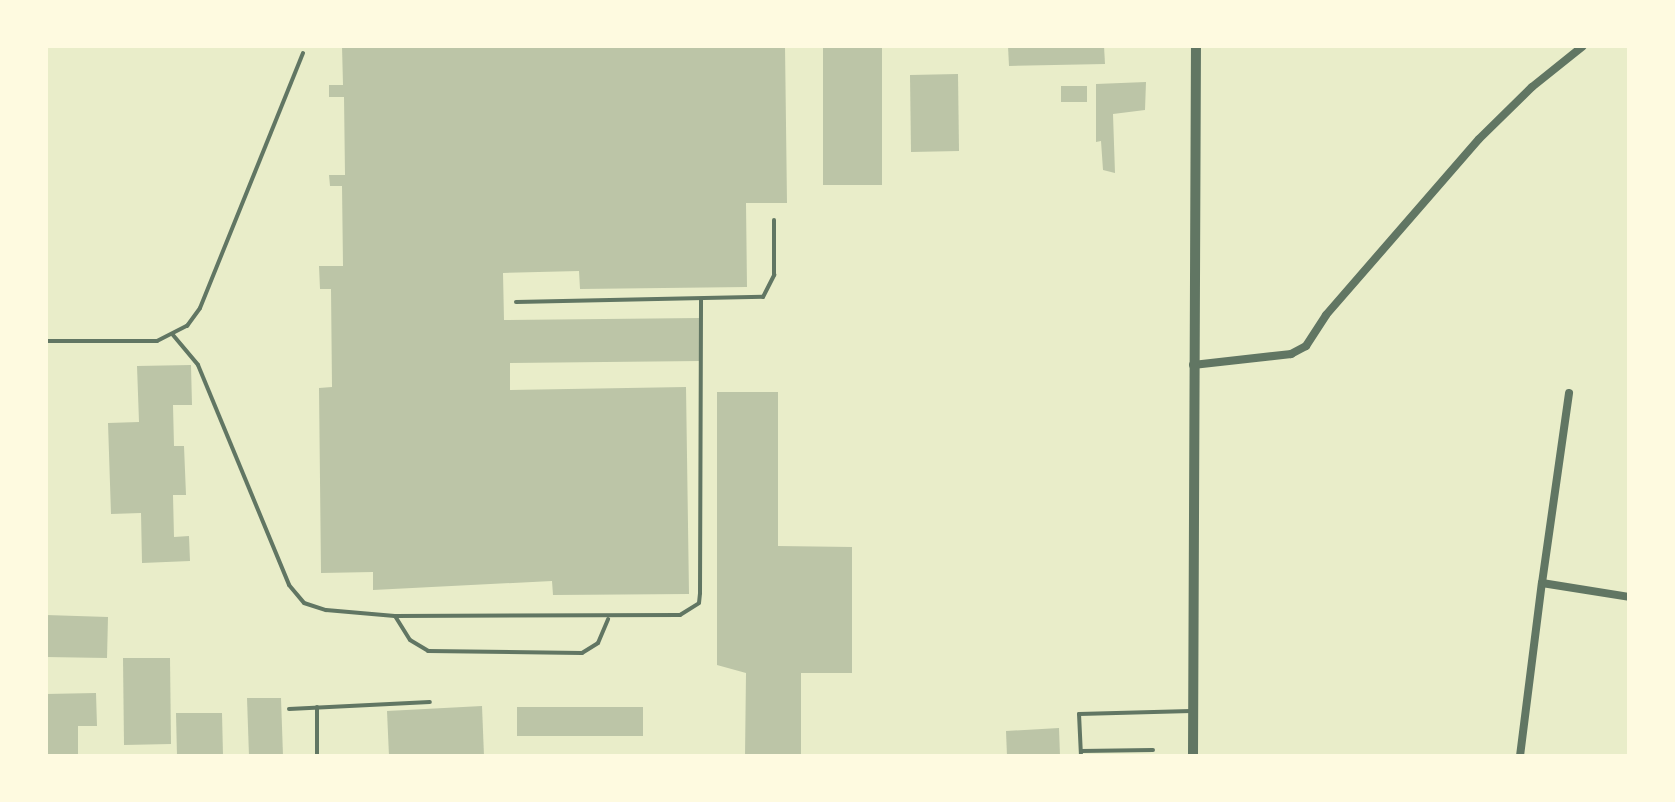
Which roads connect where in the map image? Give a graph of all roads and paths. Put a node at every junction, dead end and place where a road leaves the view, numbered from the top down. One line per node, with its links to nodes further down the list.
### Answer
1 (1196, 46): 9 (street)
2 (1583, 46): 9 (street)
3 (303, 53): 7 (lane)
4 (774, 220): 5 (lane)
5 (701, 300): 6 (lane); 14 (lane)
6 (516, 302)
7 (173, 335): 8 (lane); 13 (lane)
8 (46, 341)
9 (1193, 365): 18 (street)
10 (1569, 393): 11 (street)
11 (1542, 583): 12 (street); 23 (street)
12 (1629, 597)
13 (395, 616): 14 (lane); 14 (lane)
14 (608, 619)
15 (430, 702): 16 (lane)
16 (317, 707): 17 (lane); 21 (lane)
17 (289, 709)
18 (1193, 711): 20 (lane); 22 (street)
19 (1153, 750): 20 (lane)
20 (1081, 753)
21 (317, 756)
22 (1193, 756)
23 (1520, 756)

